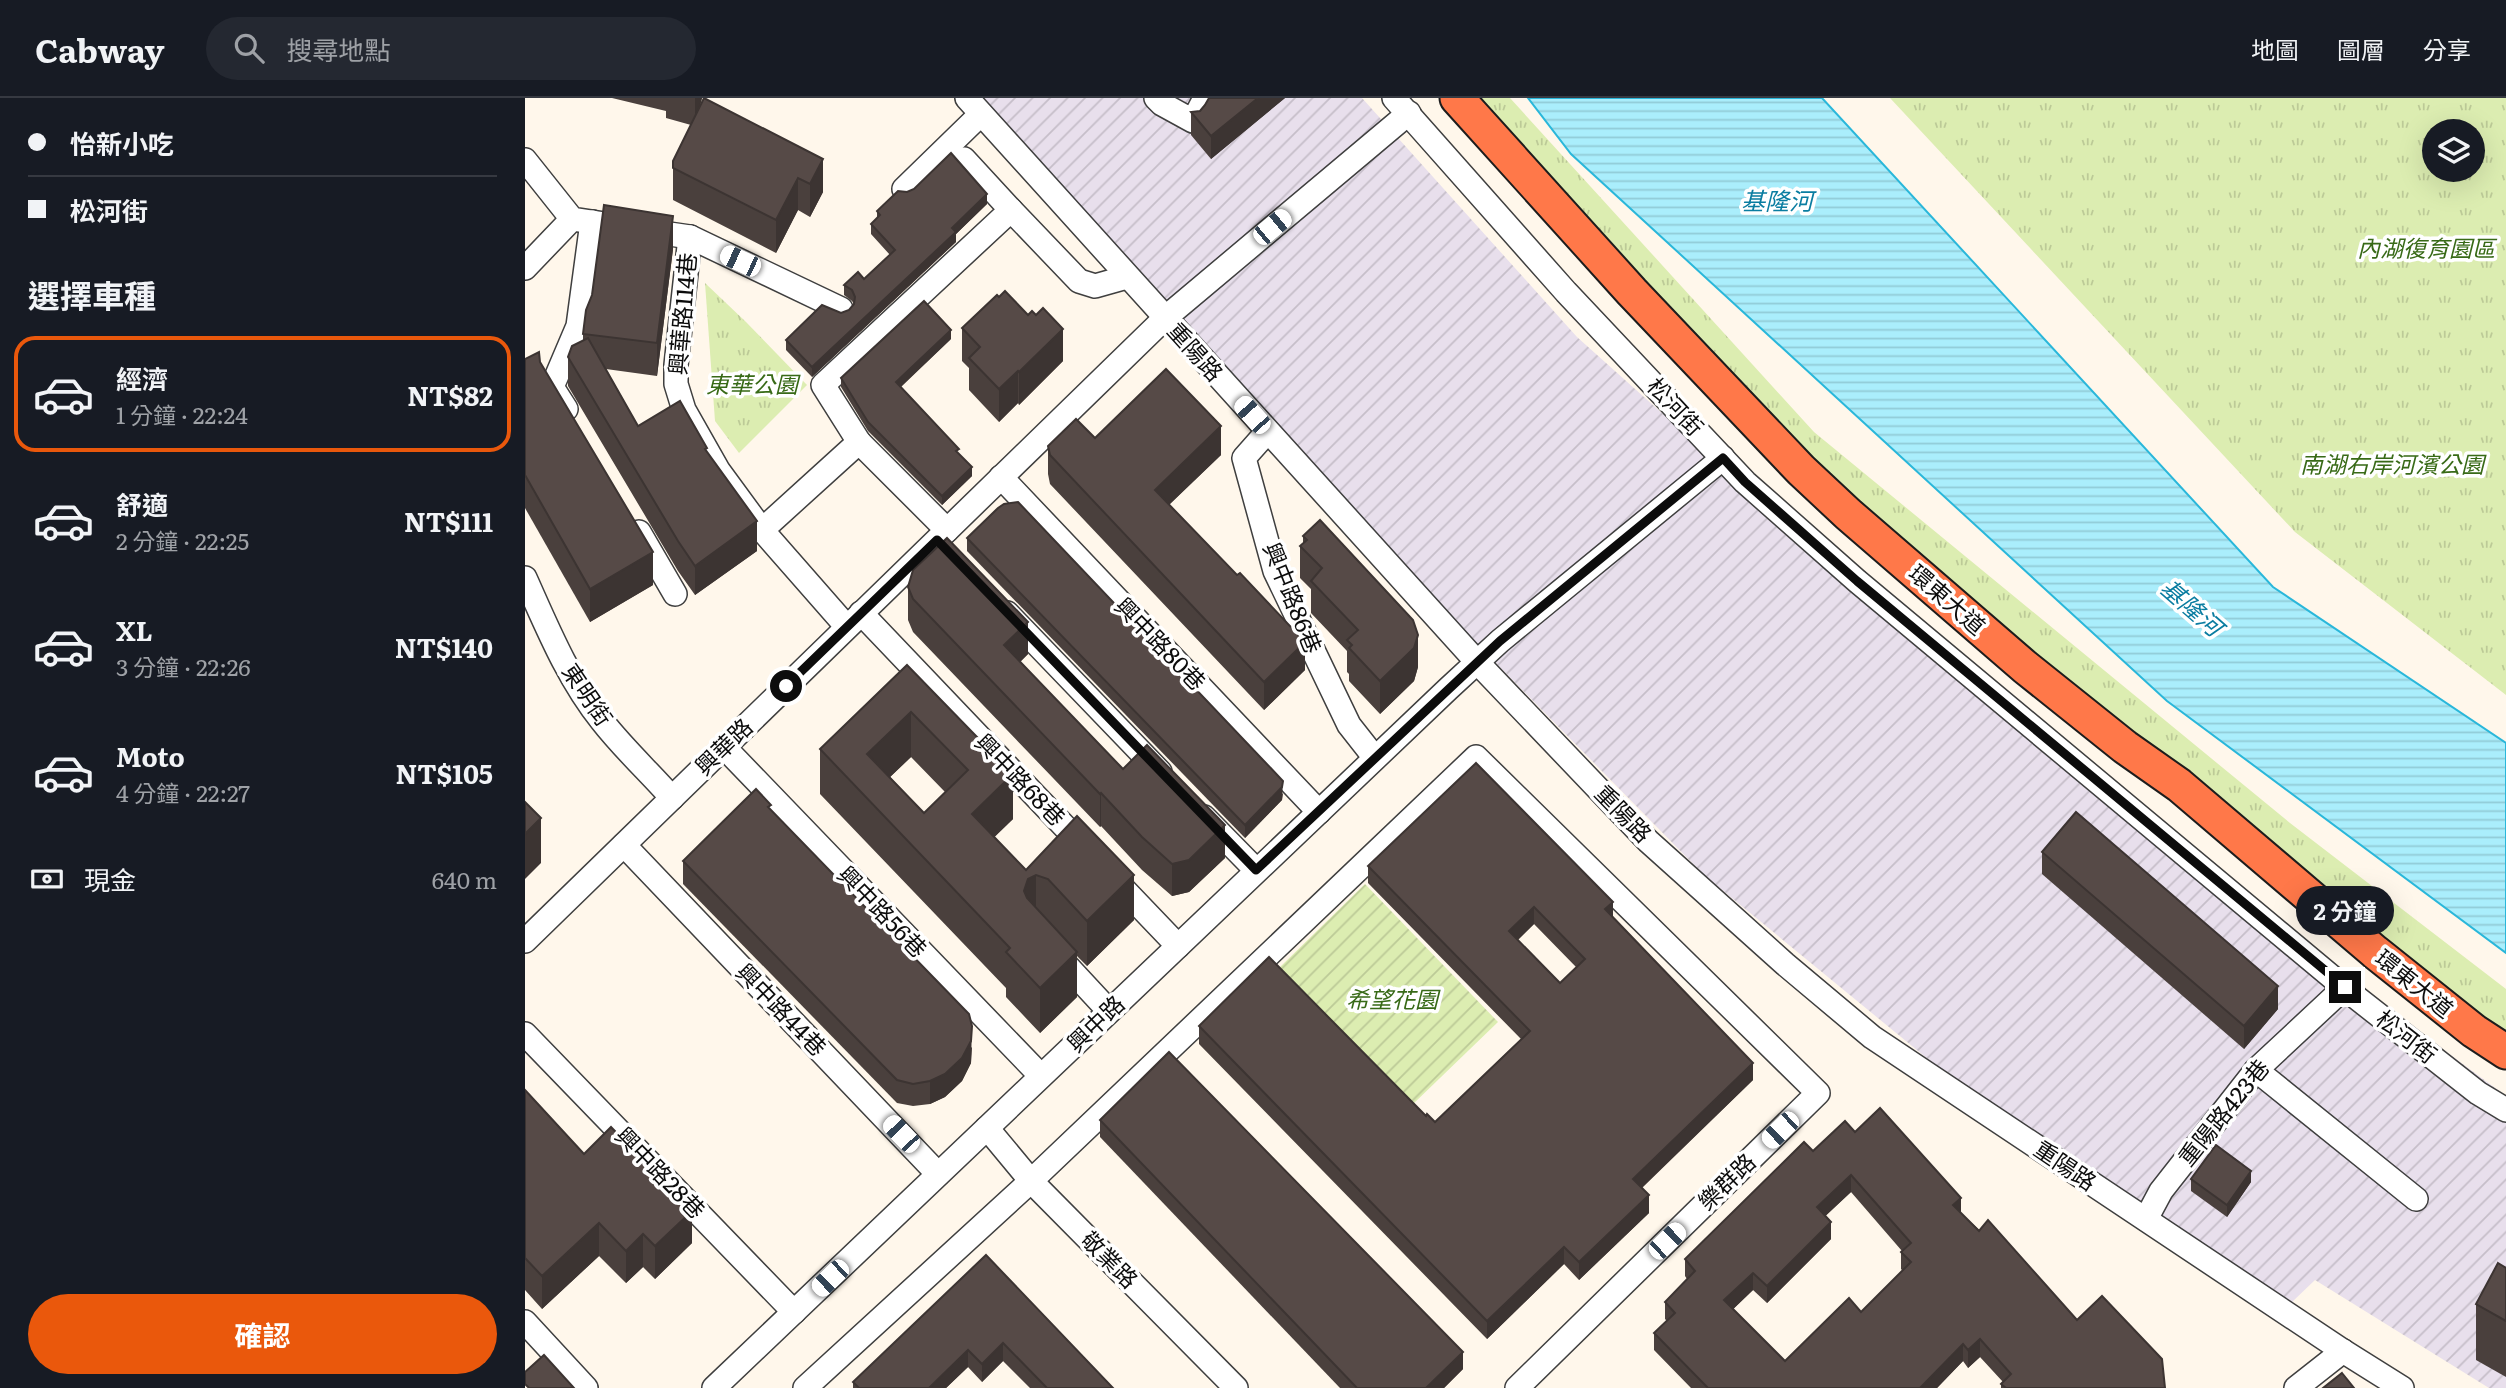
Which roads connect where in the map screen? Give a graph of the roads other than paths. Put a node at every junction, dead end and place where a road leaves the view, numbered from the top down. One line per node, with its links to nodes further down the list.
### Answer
1 (1156, 98): 2 (street)
2 (1205, 98)
3 (1457, 98): 43 (highway, 環東大道)
4 (1401, 105): 15 (street, 興華路); 19 (street, 松河街)
5 (974, 106): 8 (street); 13 (street, 重陽路)
6 (964, 159): 9 (street)
7 (525, 160): 10 (street)
8 (904, 189)
9 (1011, 210): 13 (street); 18 (street)
10 (582, 221): 11 (street); 12 (street); 17 (street)
11 (690, 237): 14 (street); 22 (street, 興華路114巷)
12 (525, 268)
13 (1128, 276): 15 (street, 重陽路)
14 (841, 309)
15 (1165, 318): 16 (street, 重陽路); 20 (street, 興華路)
16 (1268, 432): 28 (street, 重陽路); 30 (street, 興中路86巷)
17 (580, 433)
18 (859, 442): 22 (street); 23 (street)
19 (1723, 458): 28 (street, 興中路); 40 (street, 松河街)
20 (1002, 477): 23 (street, 興華路); 34 (street, 興中路80巷)
21 (628, 513): 25 (street)
22 (762, 530): 27 (street, 興華路114巷)
23 (945, 542): 27 (street, 興華路)
24 (525, 578): 32 (street, 東明街)
25 (675, 594)
26 (990, 595): 31 (street)
27 (854, 620): 29 (street, 興華路); 39 (street, 興中路68巷)
28 (1477, 662): 30 (street, 興中路); 51 (street, 重陽路)
29 (723, 747): 32 (street, 興華路); 45 (street, 興中路56巷)
30 (1375, 758): 34 (street, 興中路)
31 (1171, 783)
32 (672, 798): 35 (street, 興華路)
33 (1190, 803): 36 (street)
34 (1318, 812): 36 (street, 興中路)
35 (624, 845): 38 (street, 興華路); 48 (street, 興中路44巷)
36 (1256, 870): 39 (street, 興中路)
37 (1038, 934): 41 (street)
38 (525, 941)
39 (1178, 946): 41 (street, 興中路)
40 (2345, 987): 44 (street, 重陽路423巷); 46 (street, 松河街)
41 (1109, 1011): 45 (street, 興中路)
42 (525, 1034): 52 (street, 興中路28巷)
43 (2506, 1050)
44 (2256, 1070): 50 (street); 51 (street, 重陽路423巷)
45 (1041, 1076): 47 (street, 興中路)
46 (2506, 1110)
47 (987, 1128): 48 (street, 興中路); 49 (street, 敬業路)
48 (938, 1174): 52 (street, 興中路)
49 (1031, 1181): 57 (street); 58 (street, 敬業路); 59 (street, 樂群路)
50 (2416, 1199)
51 (2146, 1219): 54 (street, 重陽路)
52 (794, 1312): 56 (street, 興中路)
53 (527, 1330): 55 (street)
54 (2343, 1351): 60 (street); 61 (street, 重陽路)
55 (586, 1388)
56 (715, 1388)
57 (805, 1388)
58 (1236, 1388)
59 (1517, 1388)
60 (2296, 1388)
61 (2402, 1388)

